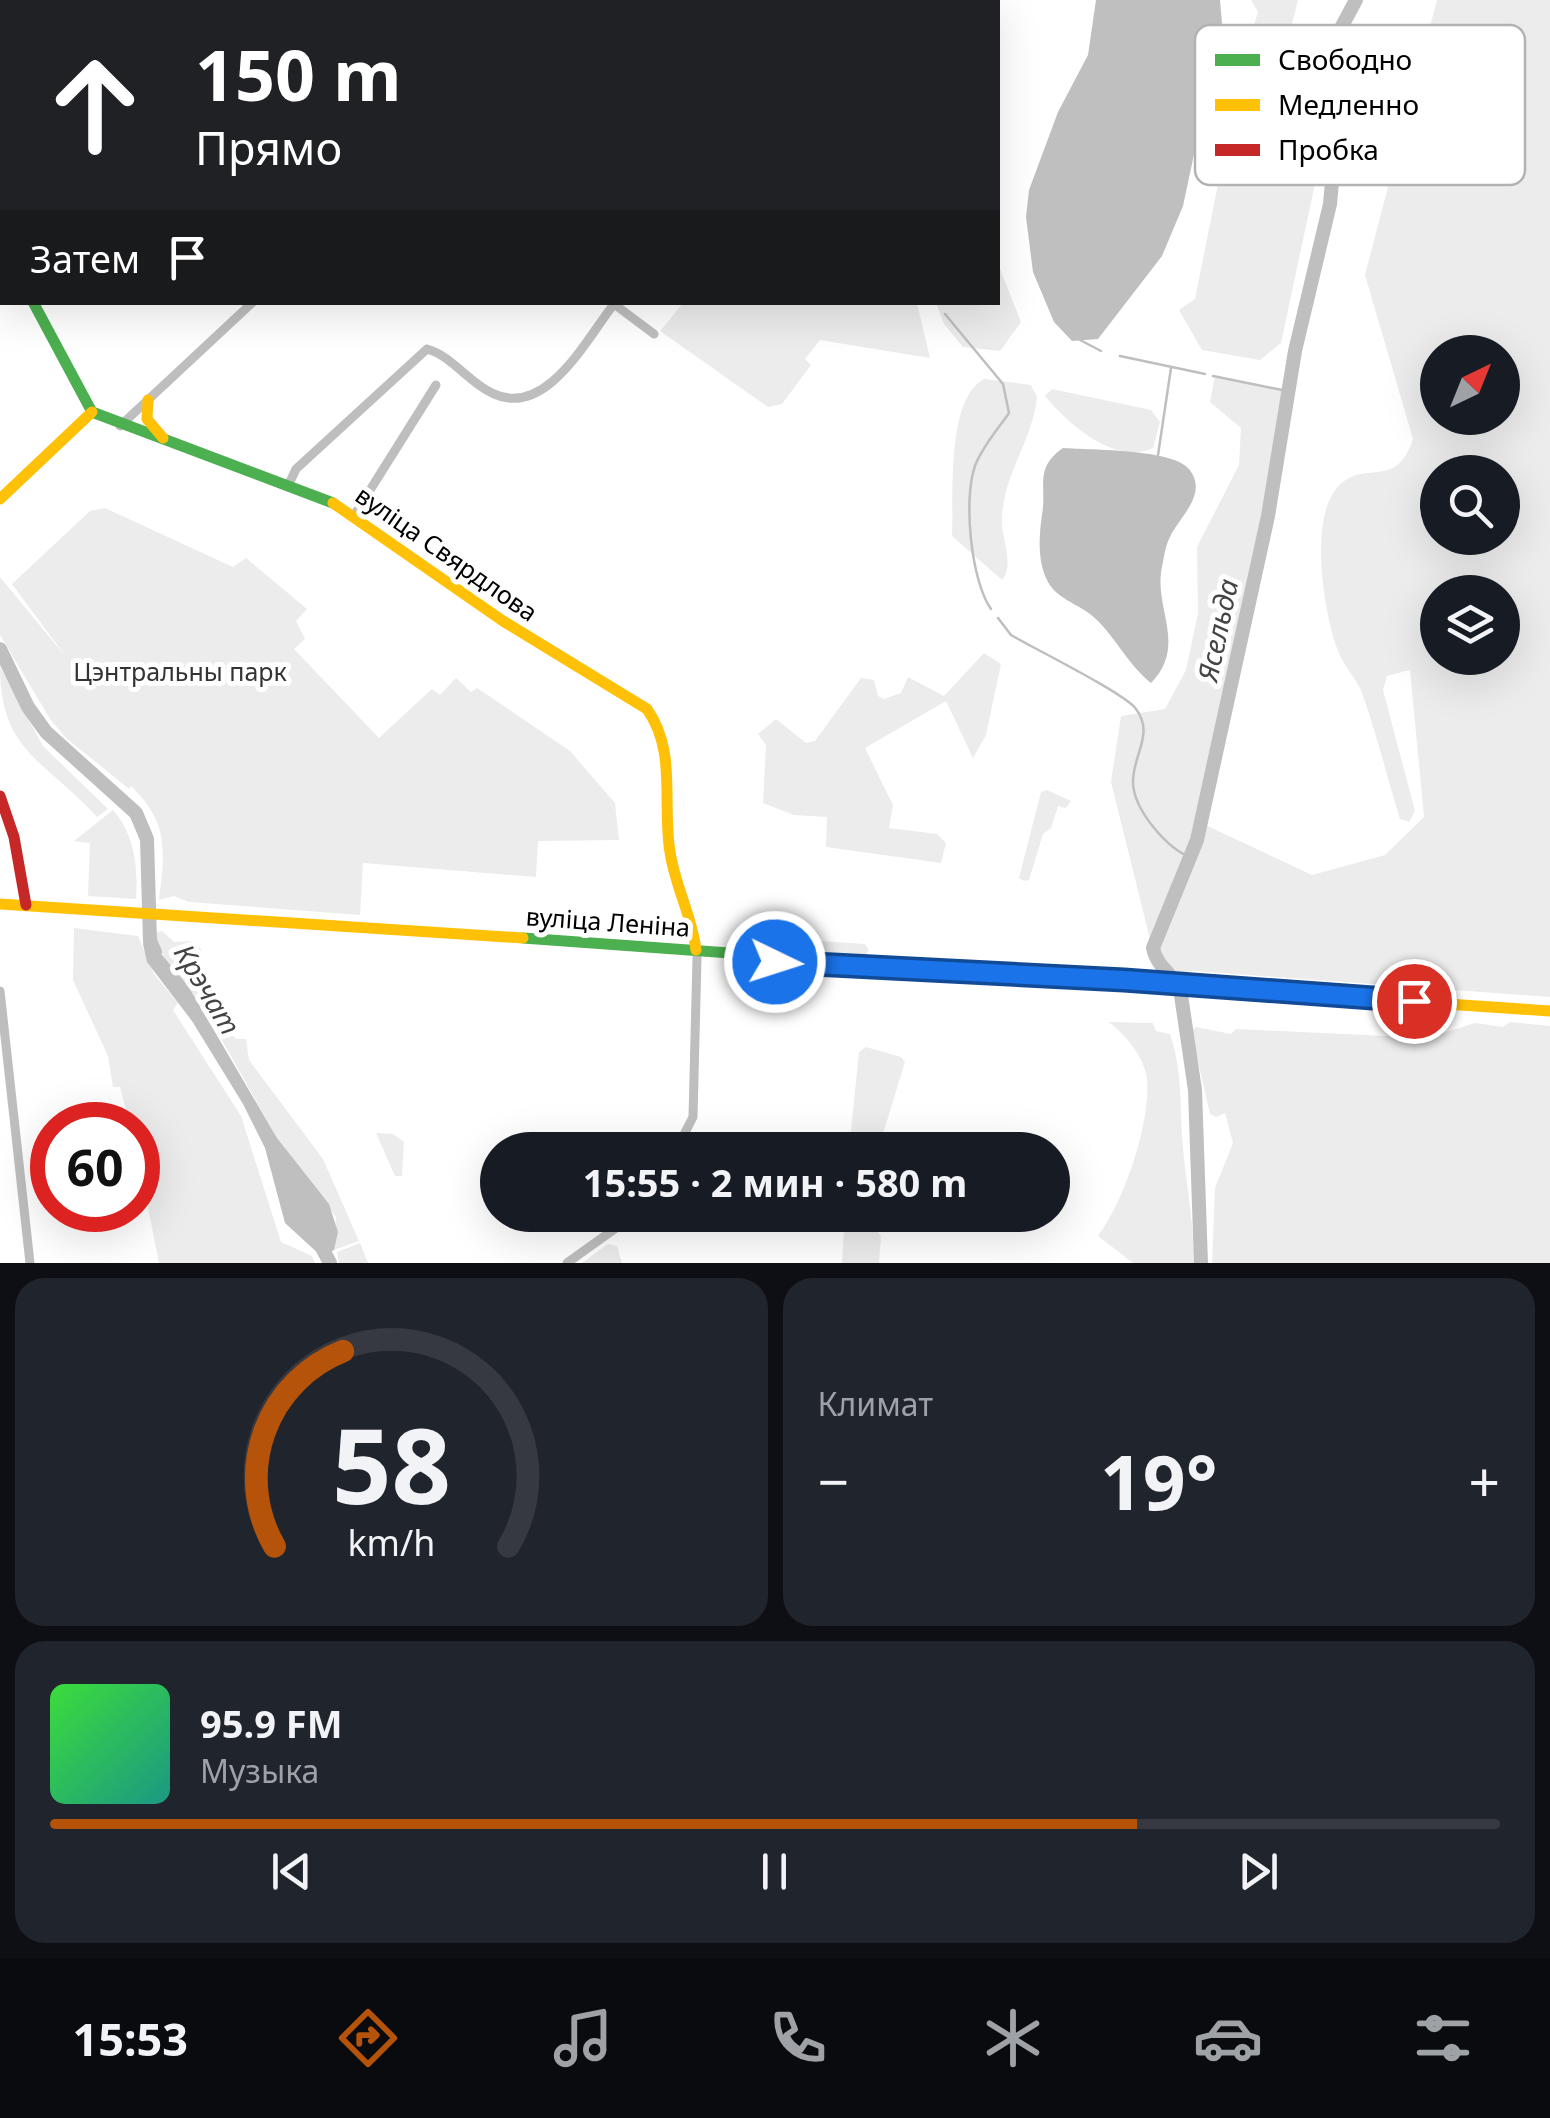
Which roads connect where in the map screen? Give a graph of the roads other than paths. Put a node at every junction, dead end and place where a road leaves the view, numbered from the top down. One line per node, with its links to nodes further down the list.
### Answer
1 (36, 305): 8 (main road)
2 (250, 305): 7 (street)
3 (613, 305): 11 (street)
4 (615, 305): 5 (street)
5 (654, 334)
6 (436, 385): 13 (street)
7 (148, 400): 9 (street); 10 (main road)
8 (92, 412): 9 (main road, вуліца Свярдлова); 12 (main road)
9 (120, 426): 10 (main road, вуліца Свярдлова)
10 (166, 441): 11 (main road, вуліца Свярдлова)
11 (289, 484): 13 (main road, вуліца Свярдлова)
12 (0, 499)
13 (355, 514): 18 (main road, вуліца Свярдлова)
14 (0, 796): 16 (main road)
15 (0, 904): 16 (main road, вуліца Леніна)
16 (26, 909): 17 (main road, вуліца Леніна); 18 (main road, вуліца Леніна)
17 (0, 912)
18 (697, 954): 20 (main road, вуліца Леніна); 21 (street)
19 (0, 991): 23 (street)
20 (1550, 1011)
21 (685, 1132)
22 (610, 1232): 24 (street)
23 (30, 1263)
24 (567, 1263)

